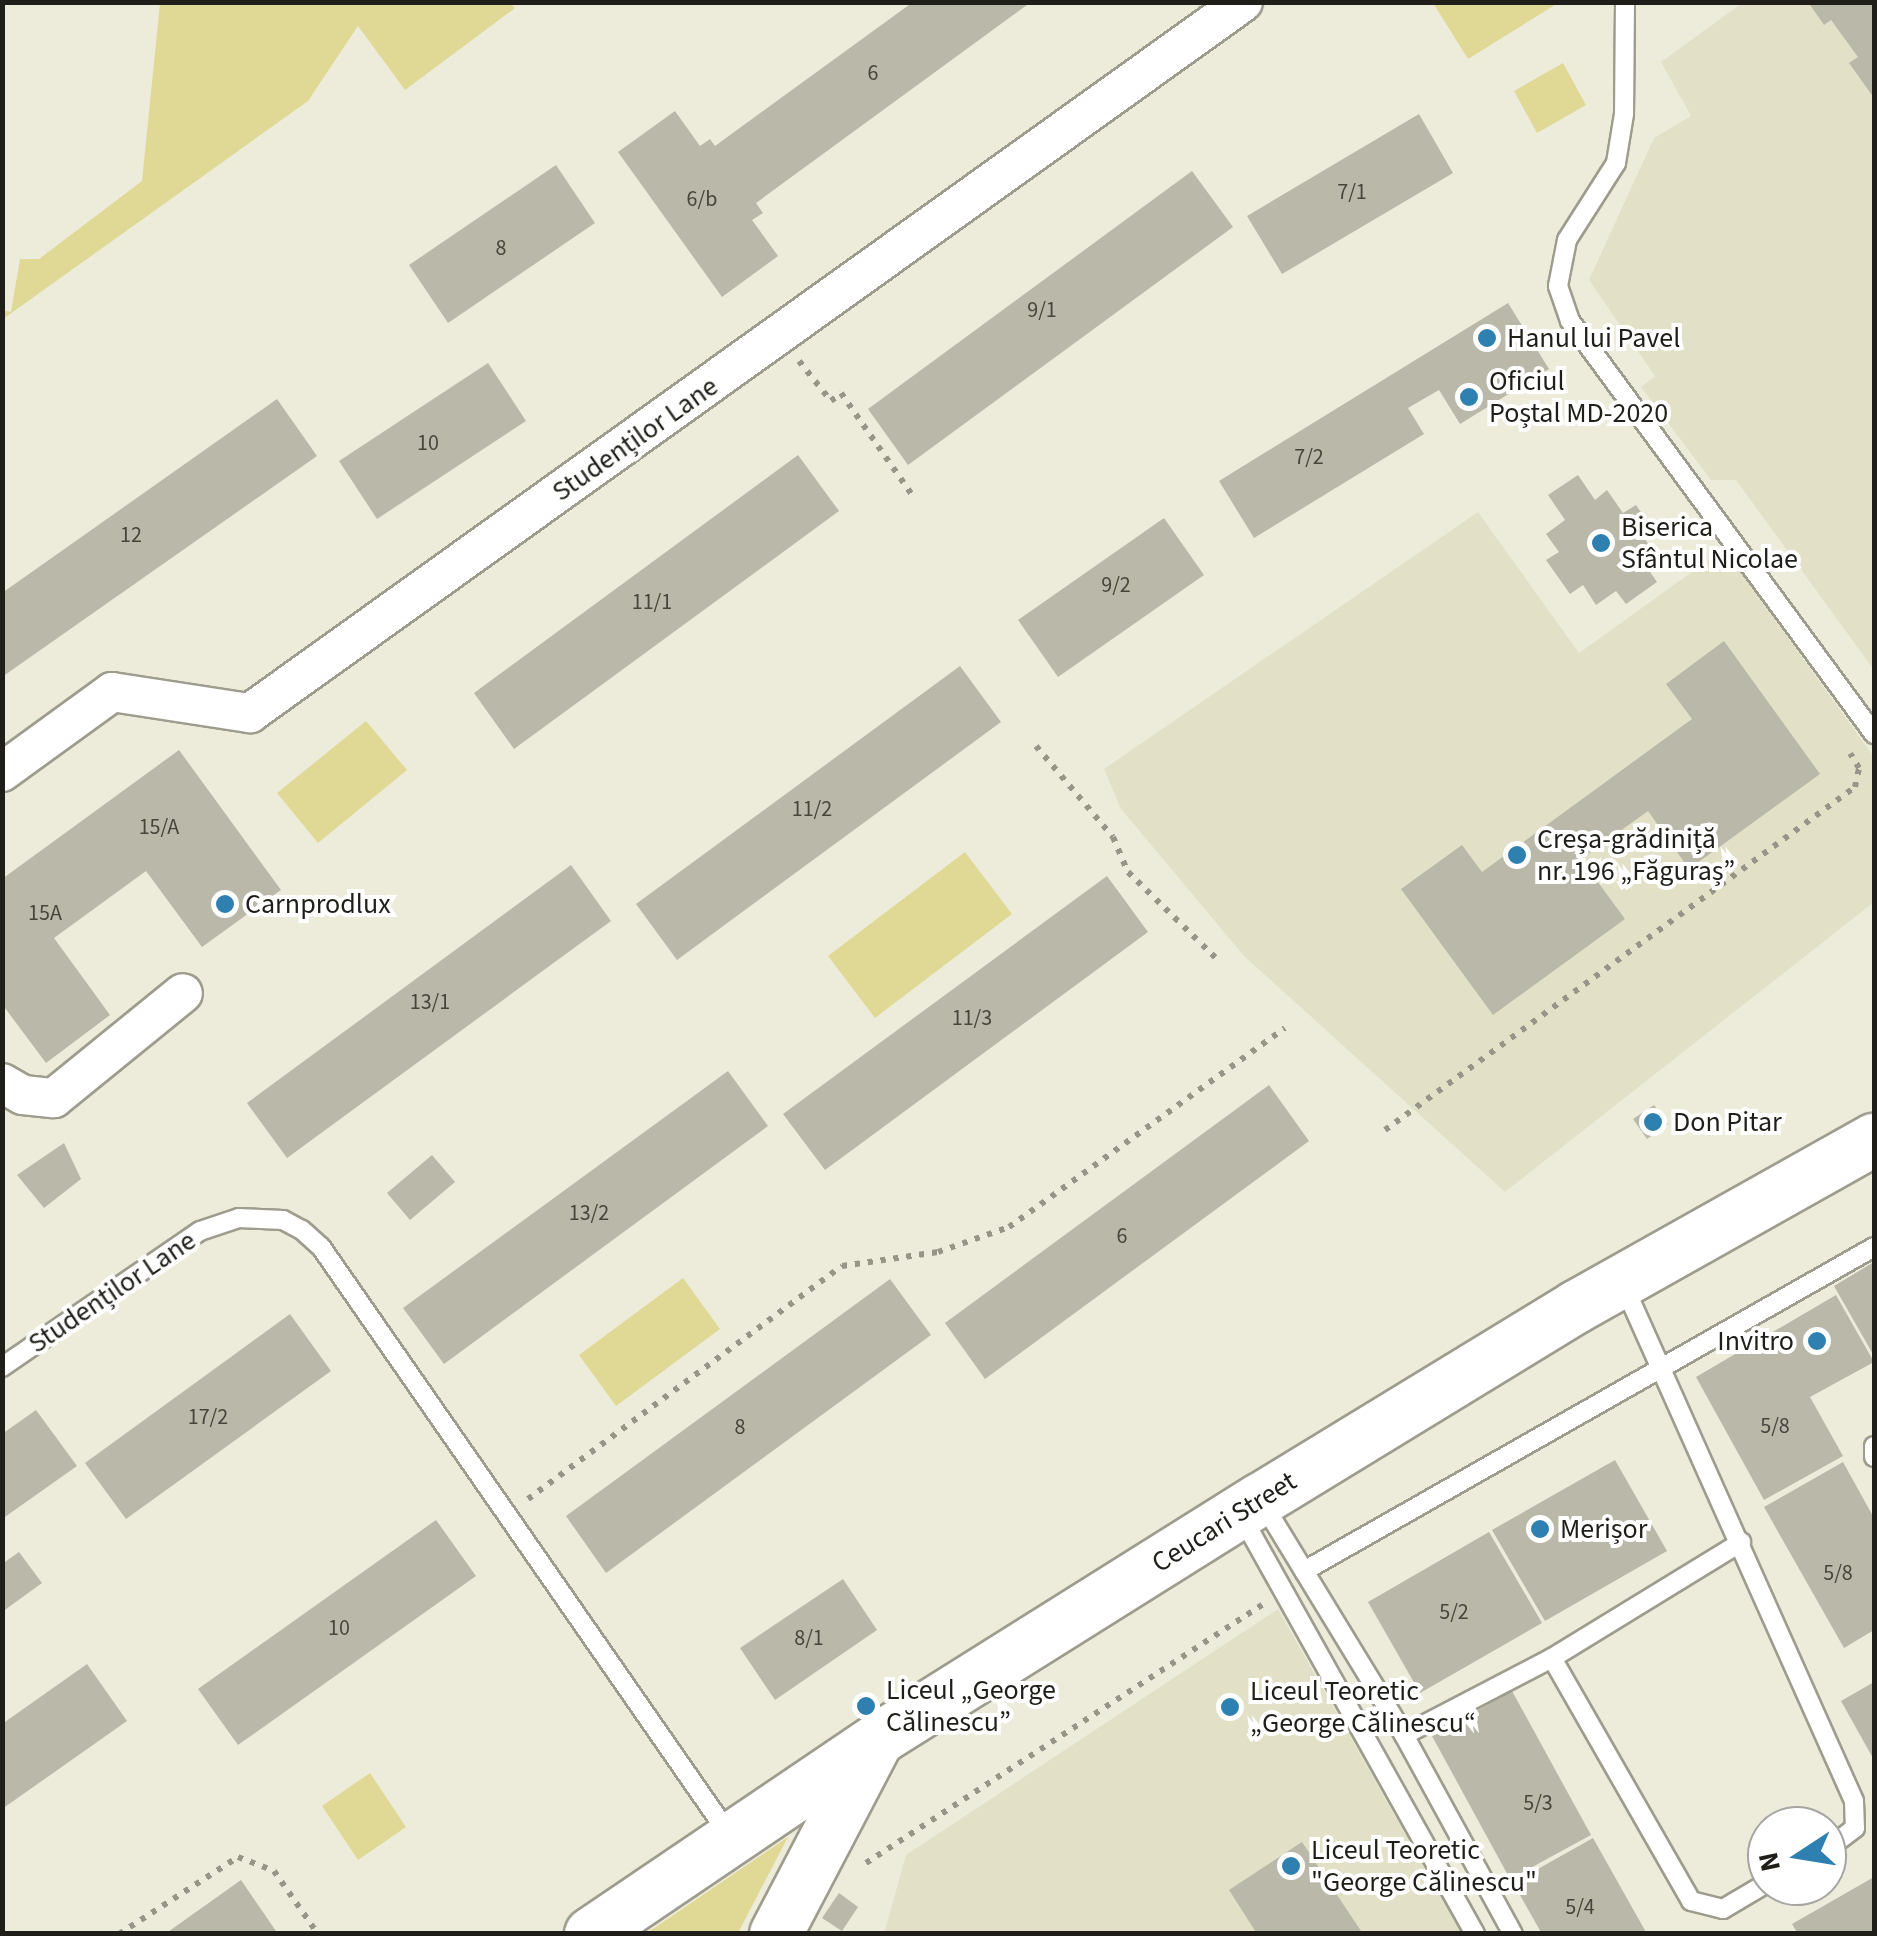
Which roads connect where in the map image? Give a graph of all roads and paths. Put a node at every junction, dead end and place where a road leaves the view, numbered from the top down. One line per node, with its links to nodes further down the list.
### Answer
1 (1244, 2): 3 (street, Studenților Lane)
2 (1625, 2): 5 (lane)
3 (780, 337): 4 (path); 8 (street, Studenților Lane)
4 (916, 498)
5 (1874, 734)
6 (1036, 746): 9 (path)
7 (1847, 748): 13 (path)
8 (2, 772)
9 (1219, 961)
10 (183, 993): 12 (street)
11 (1285, 1028): 22 (path)
12 (2, 1083)
13 (1385, 1130)
14 (1874, 1140): 16 (street, Ceucari Street)
15 (1874, 1248): 18 (lane)
16 (1622, 1282): 18 (lane); 21 (street, Ceucari Street)
17 (2, 1367): 22 (lane, Studenților Lane)
18 (1664, 1369): 23 (lane); 24 (lane)
19 (1874, 1446): 20 (lane)
20 (1874, 1458)
21 (1250, 1506): 24 (lane); 25 (lane); 28 (street, Ceucari Street)
22 (506, 1516): 30 (lane)
23 (1741, 1542): 26 (lane); 29 (lane)
24 (1304, 1571): 27 (lane)
25 (1284, 1591): 31 (path); 37 (lane)
26 (1552, 1658): 27 (lane); 32 (lane)
27 (1404, 1735): 38 (lane)
28 (880, 1738): 30 (street, Ceucari Street); 36 (street)
29 (1847, 1834)
30 (730, 1836): 35 (street, Ceucari Street)
31 (851, 1872)
32 (1747, 1895)
33 (120, 1934): 34 (path)
34 (318, 1934)
35 (592, 1934)
36 (776, 1934)
37 (1475, 1934)
38 (1513, 1934)

